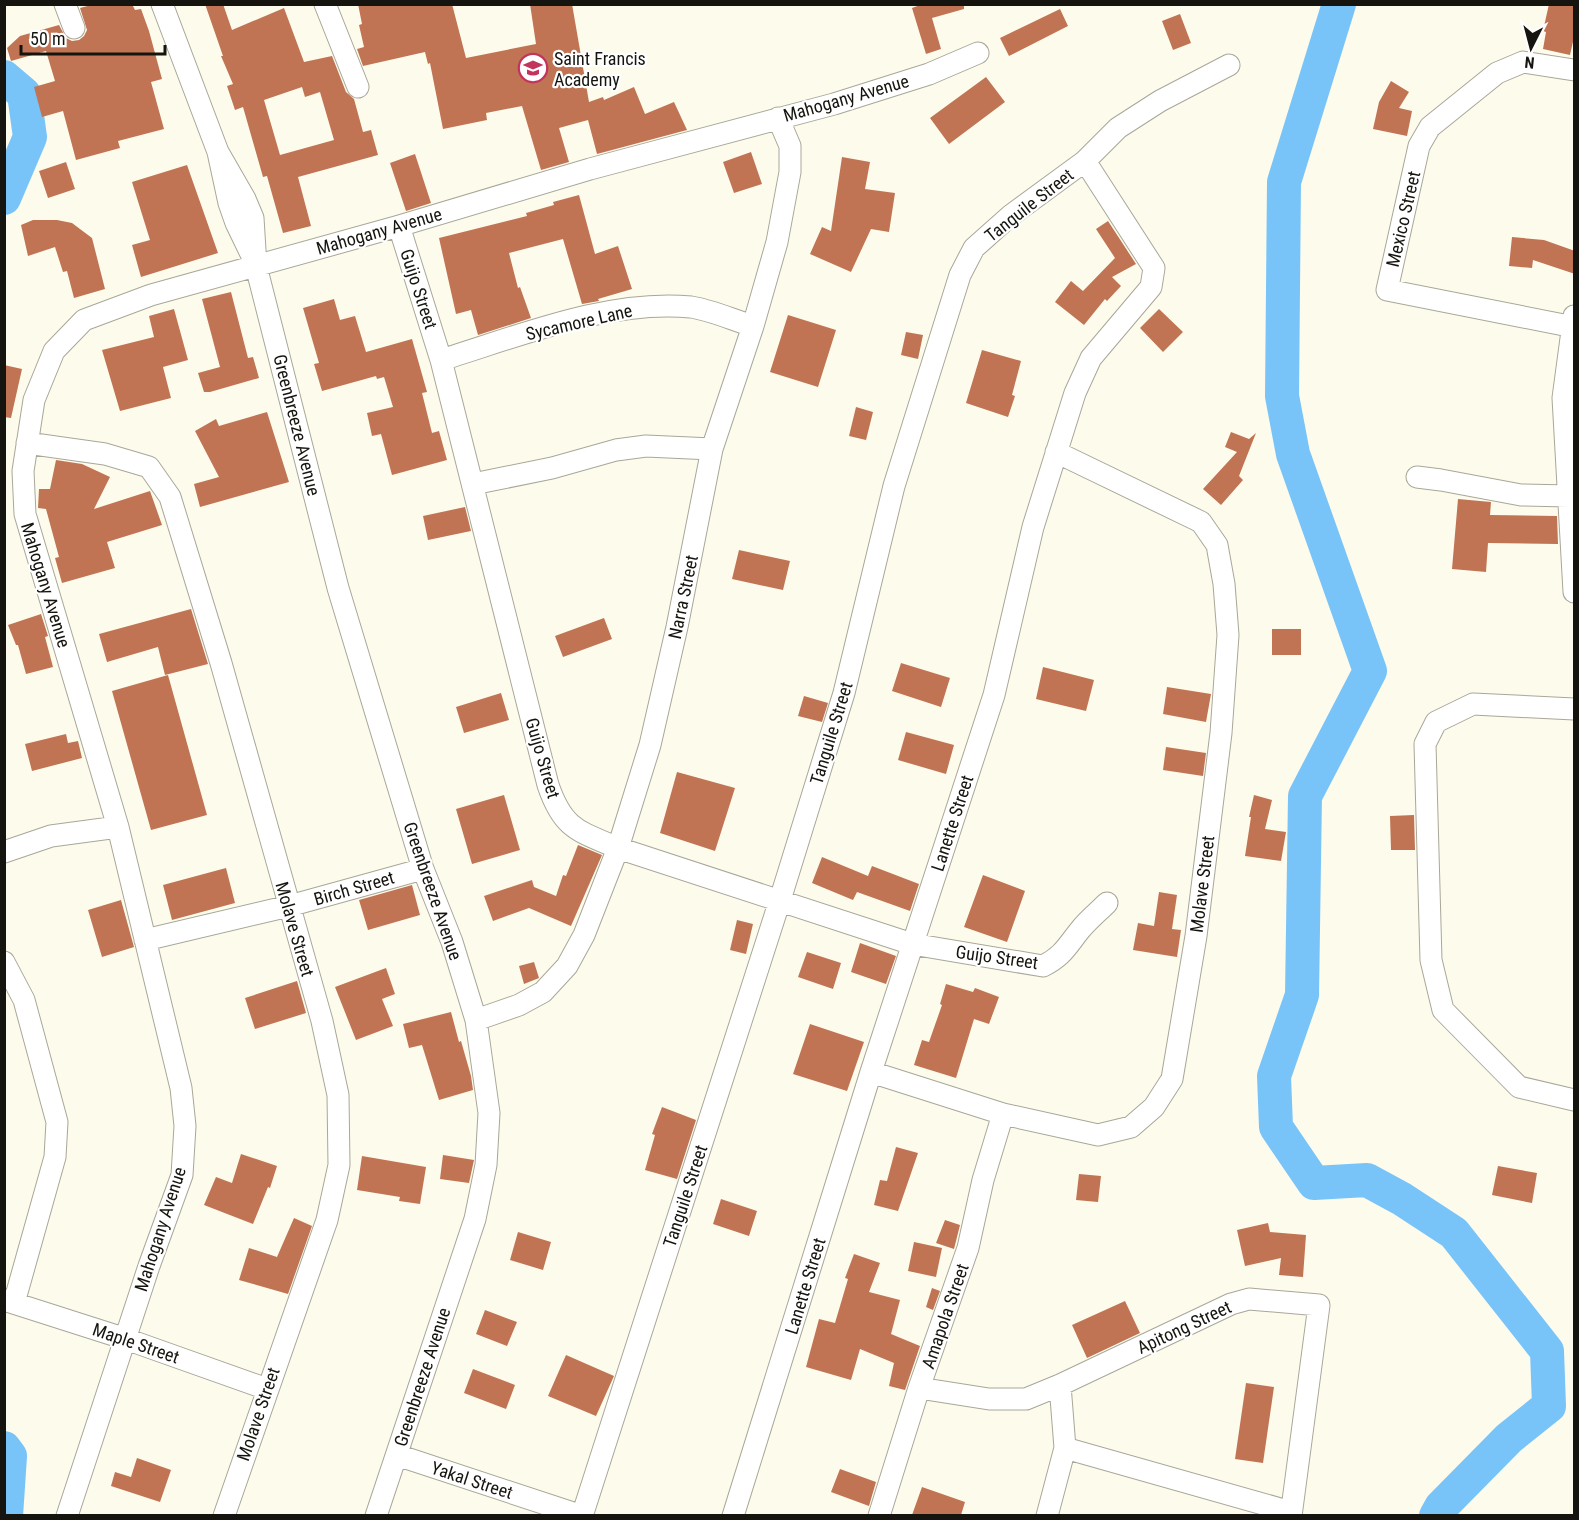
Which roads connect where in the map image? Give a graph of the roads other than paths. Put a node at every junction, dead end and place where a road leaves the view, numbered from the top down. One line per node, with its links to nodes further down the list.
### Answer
1 (65, 4): 4 (street)
2 (162, 4): 12 (street, Greenbreeze Avenue)
3 (325, 4): 8 (street)
4 (74, 28)
5 (978, 53): 9 (street, Mahogany Avenue)
6 (1229, 65): 10 (street, Tanguile Street)
7 (1575, 70): 13 (street, Mexico Street)
8 (358, 87)
9 (778, 118): 11 (street, Mahogany Avenue); 14 (street, Narra Street)
10 (1085, 161): 18 (street, Lanette Street); 29 (street, Tanguile Street)
11 (399, 225): 12 (street, Mahogany Avenue); 15 (street, Guijo Street)
12 (256, 266): 16 (street, Mahogany Avenue); 28 (street, Greenbreeze Avenue)
13 (1574, 323): 19 (street)
14 (753, 326): 15 (street, Sycamore Lane); 17 (street, Narra Street)
15 (441, 360): 21 (street, Guijo Street)
16 (27, 443): 25 (street, Mahogany Avenue); 31 (street, Molave Street)
17 (712, 449): 21 (street); 26 (street, Narra Street)
18 (1056, 452): 33 (street, Lanette Street); 38 (street, Molave Street)
19 (1570, 458): 22 (street)
20 (1417, 477): 22 (street)
21 (473, 484): 26 (street, Guijo Street)
22 (1568, 496): 23 (street)
23 (1575, 592)
24 (1575, 709): 37 (street)
25 (118, 827): 27 (street); 32 (street, Mahogany Avenue)
26 (618, 848): 29 (street, Guijo Street); 35 (street, Narra Street)
27 (4, 852)
28 (423, 869): 31 (street, Birch Street); 35 (street, Greenbreeze Avenue)
29 (780, 900): 33 (street, Guijo Street); 50 (street, Tanguile Street)
30 (1107, 903): 33 (street, Guijo Street)
31 (289, 906): 32 (street, Birch Street); 43 (street, Molave Street)
32 (146, 940): 40 (street, Mahogany Avenue)
33 (912, 944): 36 (street, Lanette Street)
34 (4, 962): 39 (street)
35 (476, 1020): 45 (street, Greenbreeze Avenue)
36 (871, 1072): 38 (street, Molave Street); 51 (street, Lanette Street)
37 (1575, 1100)
38 (1003, 1114): 42 (street, Amapola Street)
39 (9, 1302): 40 (street, Maple Street)
40 (126, 1339): 43 (street, Maple Street); 47 (street, Mahogany Avenue)
41 (1060, 1385): 42 (street, Apitong Street); 44 (street); 46 (street, Apitong Street)
42 (919, 1388): 52 (street, Amapola Street)
43 (267, 1389): 48 (street, Molave Street)
44 (1065, 1448): 46 (street); 53 (street)
45 (397, 1455): 49 (street, Greenbreeze Avenue); 50 (street, Yakal Street)
46 (1291, 1514)
47 (67, 1515)
48 (224, 1515)
49 (376, 1515)
50 (582, 1515)
51 (733, 1515)
52 (879, 1515)
53 (1047, 1515)

